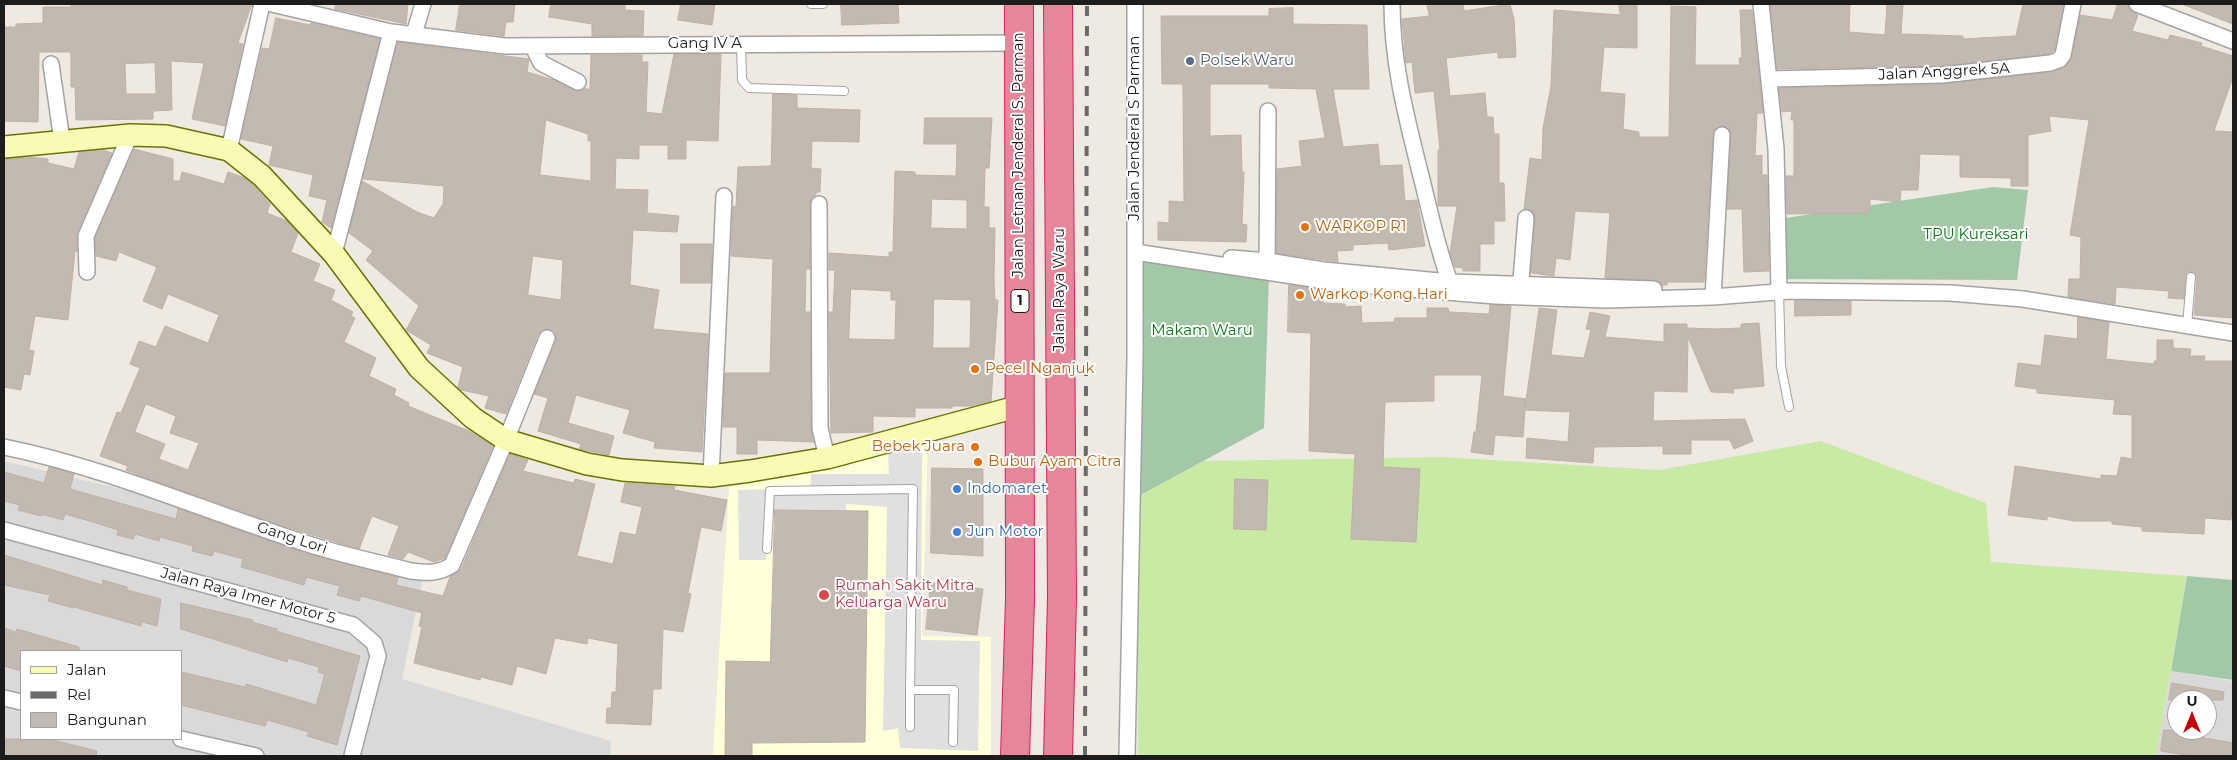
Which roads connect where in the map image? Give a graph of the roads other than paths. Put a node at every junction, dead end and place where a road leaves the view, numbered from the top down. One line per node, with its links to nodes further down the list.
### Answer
1 (262, 4): 28 (street)
2 (272, 4): 13 (street, Gang IV A)
3 (423, 4): 14 (street)
4 (811, 4): 5 (lane)
5 (823, 4)
6 (1019, 4): 16 (highway, Jalan Letnan Jenderal S. Parman / 1)
7 (1058, 4): 52 (highway, Jalan Raya Waru)
8 (1135, 4): 32 (street, Jalan Jenderal S Parman)
9 (1392, 4): 37 (street)
10 (1761, 4): 20 (street)
11 (2073, 4): 20 (street, Jalan Anggrek 5A)
12 (2137, 4): 15 (street)
13 (391, 32): 14 (street, Gang IV A); 33 (street)
14 (414, 34): 18 (street, Gang IV A)
15 (2233, 40)
16 (1019, 43): 17 (street, Gang IV A); 44 (highway, Jalan Letnan Jenderal S. Parman / 1)
17 (741, 44): 18 (street, Gang IV A); 22 (lane)
18 (533, 47): 21 (street)
19 (51, 64): 26 (street)
20 (1769, 79): 39 (street)
21 (578, 82)
22 (844, 91)
23 (1268, 111): 34 (street)
24 (130, 134): 26 (street); 28 (street); 35 (street)
25 (1722, 135): 40 (street)
26 (62, 141): 27 (street)
27 (4, 146)
28 (230, 150): 33 (street)
29 (724, 196): 49 (street)
30 (819, 204): 48 (street)
31 (1526, 218): 38 (street)
32 (1135, 251): 34 (street); 64 (street, Jalan Jenderal S Parman)
33 (334, 254): 46 (street)
34 (1268, 267): 37 (street)
35 (87, 272)
36 (2191, 277): 41 (lane)
37 (1452, 287): 38 (street)
38 (1520, 290): 40 (street)
39 (1779, 291): 40 (street); 41 (street); 45 (lane)
40 (1714, 294)
41 (2187, 326): 42 (street)
42 (2233, 332)
43 (547, 338): 46 (street, Gang Lori)
44 (1020, 406): 48 (street); 53 (highway, Jalan Letnan Jenderal S. Parman / 1)
45 (1789, 407)
46 (506, 440): 47 (street, Gang Lori); 49 (street)
47 (4, 447)
48 (827, 458): 49 (street)
49 (711, 476)
50 (4, 530): 61 (street, Jalan Raya Imer Motor 5)
51 (767, 549): 54 (lane)
52 (1062, 598): 53 (highway); 63 (highway, Jalan Raya Waru)
53 (1020, 599): 62 (highway, Jalan Letnan Jenderal S. Parman / 1)
54 (910, 690): 57 (lane); 59 (lane)
55 (4, 698): 56 (street)
56 (20, 702)
57 (910, 728)
58 (182, 739): 60 (street)
59 (953, 742)
60 (256, 756)
61 (352, 756)
62 (1015, 756)
63 (1058, 756)
64 (1127, 756)

